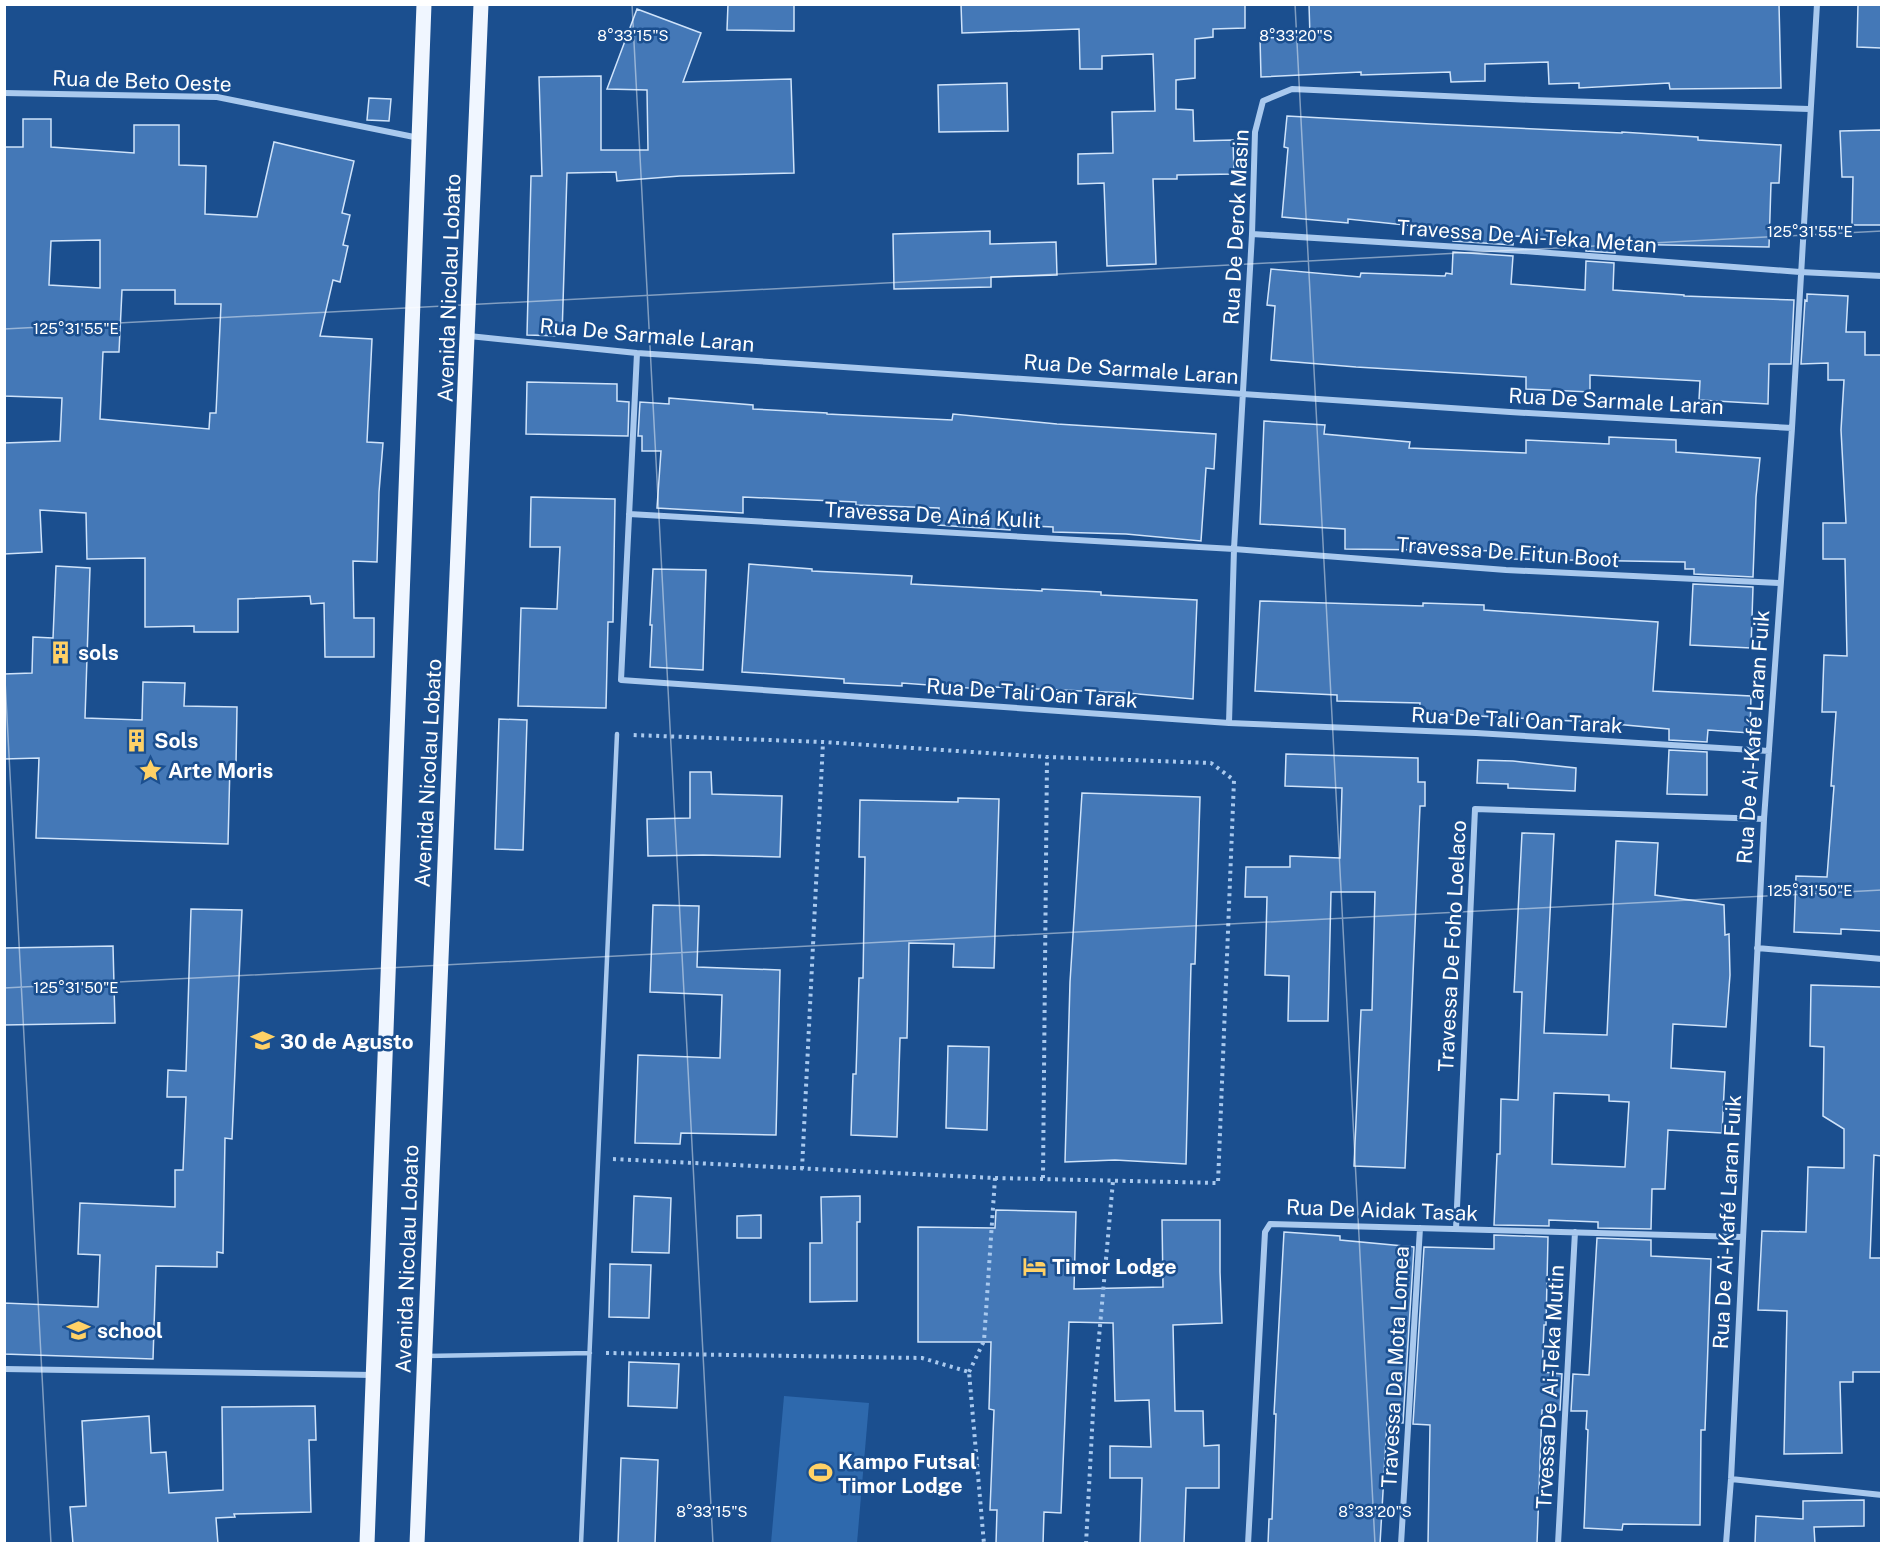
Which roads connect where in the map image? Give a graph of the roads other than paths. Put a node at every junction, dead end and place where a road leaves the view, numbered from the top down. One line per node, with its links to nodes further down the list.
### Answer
1 (424, 4): 6 (main road, Avenida Nicolau Lobato)
2 (481, 4): 10 (main road, Avenida Nicolau Lobato)
3 (1817, 4): 5 (street, Rua De Ai-Kafé Laran Fuik)
4 (4, 93): 6 (street, Rua de Beto Oeste)
5 (1809, 110): 7 (street, Rua De Derok Masin); 8 (street, Rua De Ai-Kafé Laran Fuik)
6 (419, 138): 30 (main road, Avenida Nicolau Lobato)
7 (1252, 234): 8 (street, Travessa De Ai-Teka Metan); 12 (street, Rua De Derok Masin)
8 (1800, 272): 9 (street, Travessa De Ai-Teka Metan); 13 (street, Rua De Ai-Kafé Laran Fuik)
9 (1881, 276)
10 (469, 336): 11 (street, Rua De Sarmale Laran); 28 (main road, Avenida Nicolau Lobato)
11 (637, 353): 12 (street, Rua De Sarmale Laran); 14 (street, Rua De Tali Oan Tarak)
12 (1242, 393): 13 (street, Rua De Sarmale Laran); 15 (street, Rua De Derok Masin)
13 (1792, 428): 16 (street, Rua De Ai-Kafé Laran Fuik)
14 (629, 514): 15 (street, Travessa De Ainá Kulit); 17 (street, Rua De Tali Oan Tarak)
15 (1234, 549): 16 (street, Travessa De Fitun Boot); 17 (street, Rua De Derok Masin)
16 (1779, 583): 19 (street, Rua De Ai-Kafé Laran Fuik)
17 (1229, 723): 19 (street, Rua De Tali Oan Tarak)
18 (617, 734): 27 (lane)
19 (1769, 751): 20 (street, Rua De Ai-Kafé Laran Fuik)
20 (1764, 819): 21 (street, Rua De Ai-Kafé Laran Fuik); 24 (street, Travessa De Foho Loelaco)
21 (1757, 948): 22 (street); 26 (street, Rua De Ai-Kafé Laran Fuik)
22 (1881, 959)
23 (1420, 1228): 24 (street, Rua De Aidak Tasak); 36 (street, Rua De Aidak Tasak); 37 (street, Travessa Da Mota Lomea)
24 (1455, 1229): 25 (street, Rua De Aidak Tasak)
25 (1575, 1232): 26 (street, Rua De Aidak Tasak); 38 (street, Trvessa De Ai-Teka Mutin)
26 (1742, 1237): 31 (street, Rua De Ai-Kafé Laran Fuik)
27 (590, 1353): 28 (lane); 35 (lane)
28 (423, 1356): 34 (main road, Avenida Nicolau Lobato)
29 (4, 1369): 30 (street)
30 (374, 1375): 33 (main road, Avenida Nicolau Lobato)
31 (1731, 1479): 32 (street); 39 (street, Rua De Ai-Kafé Laran Fuik)
32 (1881, 1495)
33 (367, 1544)
34 (417, 1544)
35 (581, 1544)
36 (1248, 1544)
37 (1401, 1544)
38 (1558, 1544)
39 (1726, 1544)

